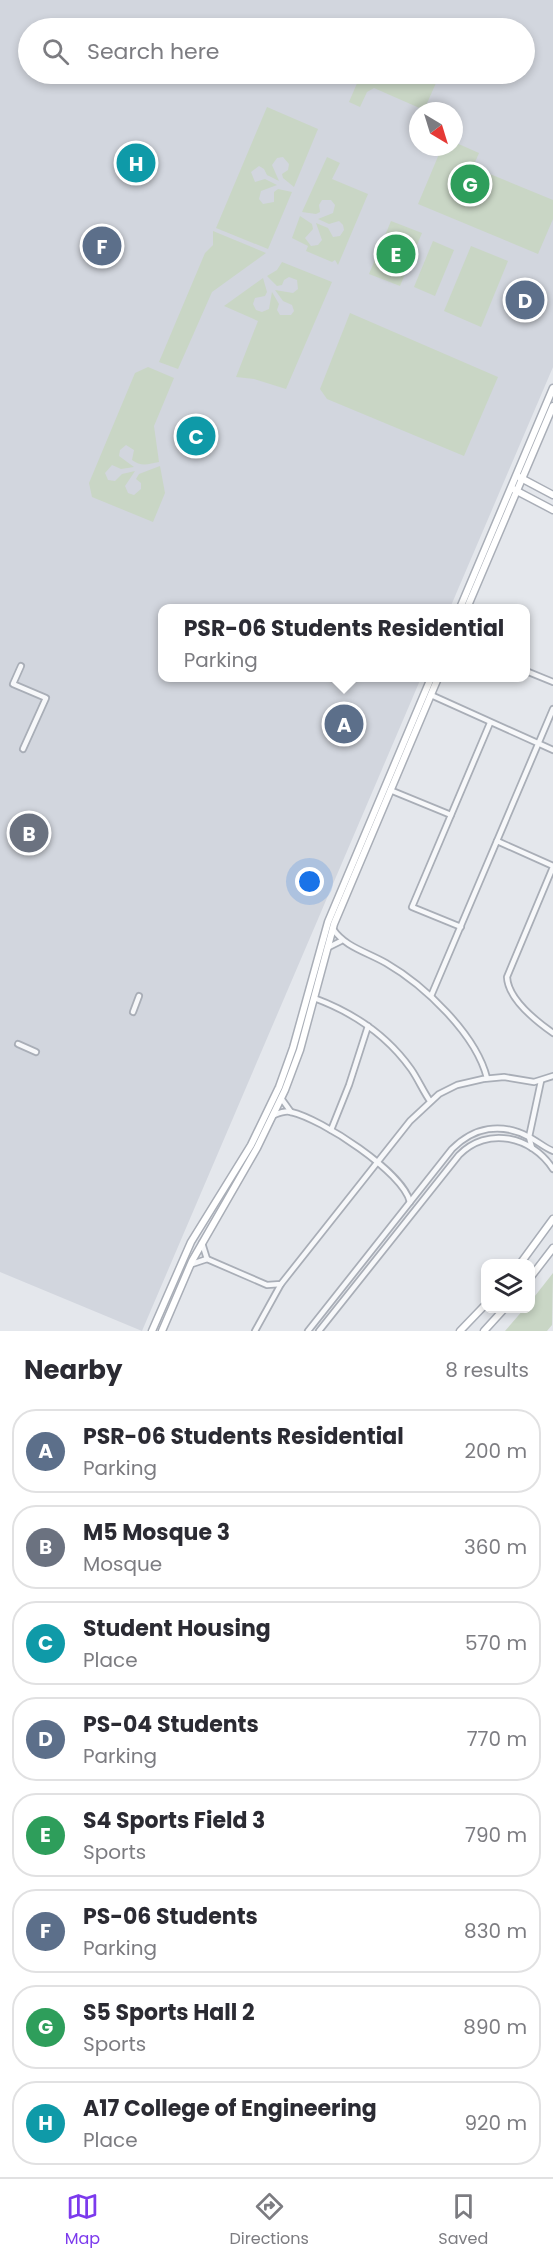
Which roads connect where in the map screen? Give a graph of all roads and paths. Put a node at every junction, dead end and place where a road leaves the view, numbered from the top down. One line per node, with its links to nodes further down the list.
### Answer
1 (553, 388): 3 (main road)
2 (553, 406): 3 (main road)
3 (518, 477): 4 (main road); 5 (main road)
4 (513, 489): 6 (main road); 7 (main road); 8 (main road)
5 (553, 495)
6 (553, 510)
7 (462, 604)
8 (469, 604)
9 (21, 666): 18 (street)
10 (530, 673): 13 (street)
11 (429, 682): 62 (main road)
12 (436, 682): 14 (main road)
13 (553, 682)
14 (431, 695): 16 (street); 20 (main road)
15 (553, 709): 17 (street)
16 (490, 723): 17 (street); 21 (street)
17 (539, 744): 19 (street); 22 (street)
18 (23, 749)
19 (553, 750)
20 (390, 790): 21 (street); 25 (main road)
21 (451, 815): 24 (street)
22 (497, 841): 23 (street); 24 (street)
23 (553, 867): 33 (street)
24 (461, 927): 29 (street)
25 (333, 929): 26 (street); 27 (main road)
26 (341, 941): 27 (street); 29 (street)
27 (327, 948): 30 (main road)
28 (139, 996): 31 (street)
29 (430, 996): 37 (street)
30 (314, 998): 32 (street); 39 (main road)
31 (133, 1012)
32 (368, 1026): 40 (street); 43 (street)
33 (553, 1033)
34 (18, 1044): 35 (street)
35 (36, 1052)
36 (553, 1076): 38 (street)
37 (487, 1078): 38 (street); 40 (street)
38 (541, 1081): 44 (street)
39 (281, 1098): 41 (street); 42 (main road)
40 (430, 1101): 47 (street)
41 (291, 1112): 42 (street); 43 (street)
42 (273, 1115): 53 (main road)
43 (331, 1130): 47 (street)
44 (529, 1137): 45 (street); 46 (street); 50 (street)
45 (532, 1148): 48 (street); 66 (street)
46 (553, 1151)
47 (376, 1163): 49 (street); 59 (street)
48 (553, 1168)
49 (405, 1188): 50 (street); 51 (street)
50 (420, 1189): 51 (street)
51 (410, 1202): 65 (street)
52 (553, 1219): 56 (main road)
53 (202, 1243): 55 (street); 57 (main road)
54 (553, 1248): 58 (main road)
55 (207, 1259): 57 (street); 59 (street)
56 (523, 1259)
57 (190, 1266): 63 (main road)
58 (535, 1273)
59 (281, 1284): 64 (street)
60 (481, 1309): 67 (main road)
61 (500, 1313): 68 (main road)
62 (152, 1331)
63 (162, 1331)
64 (255, 1331)
65 (308, 1331)
66 (319, 1331)
67 (460, 1331)
68 (484, 1331)

